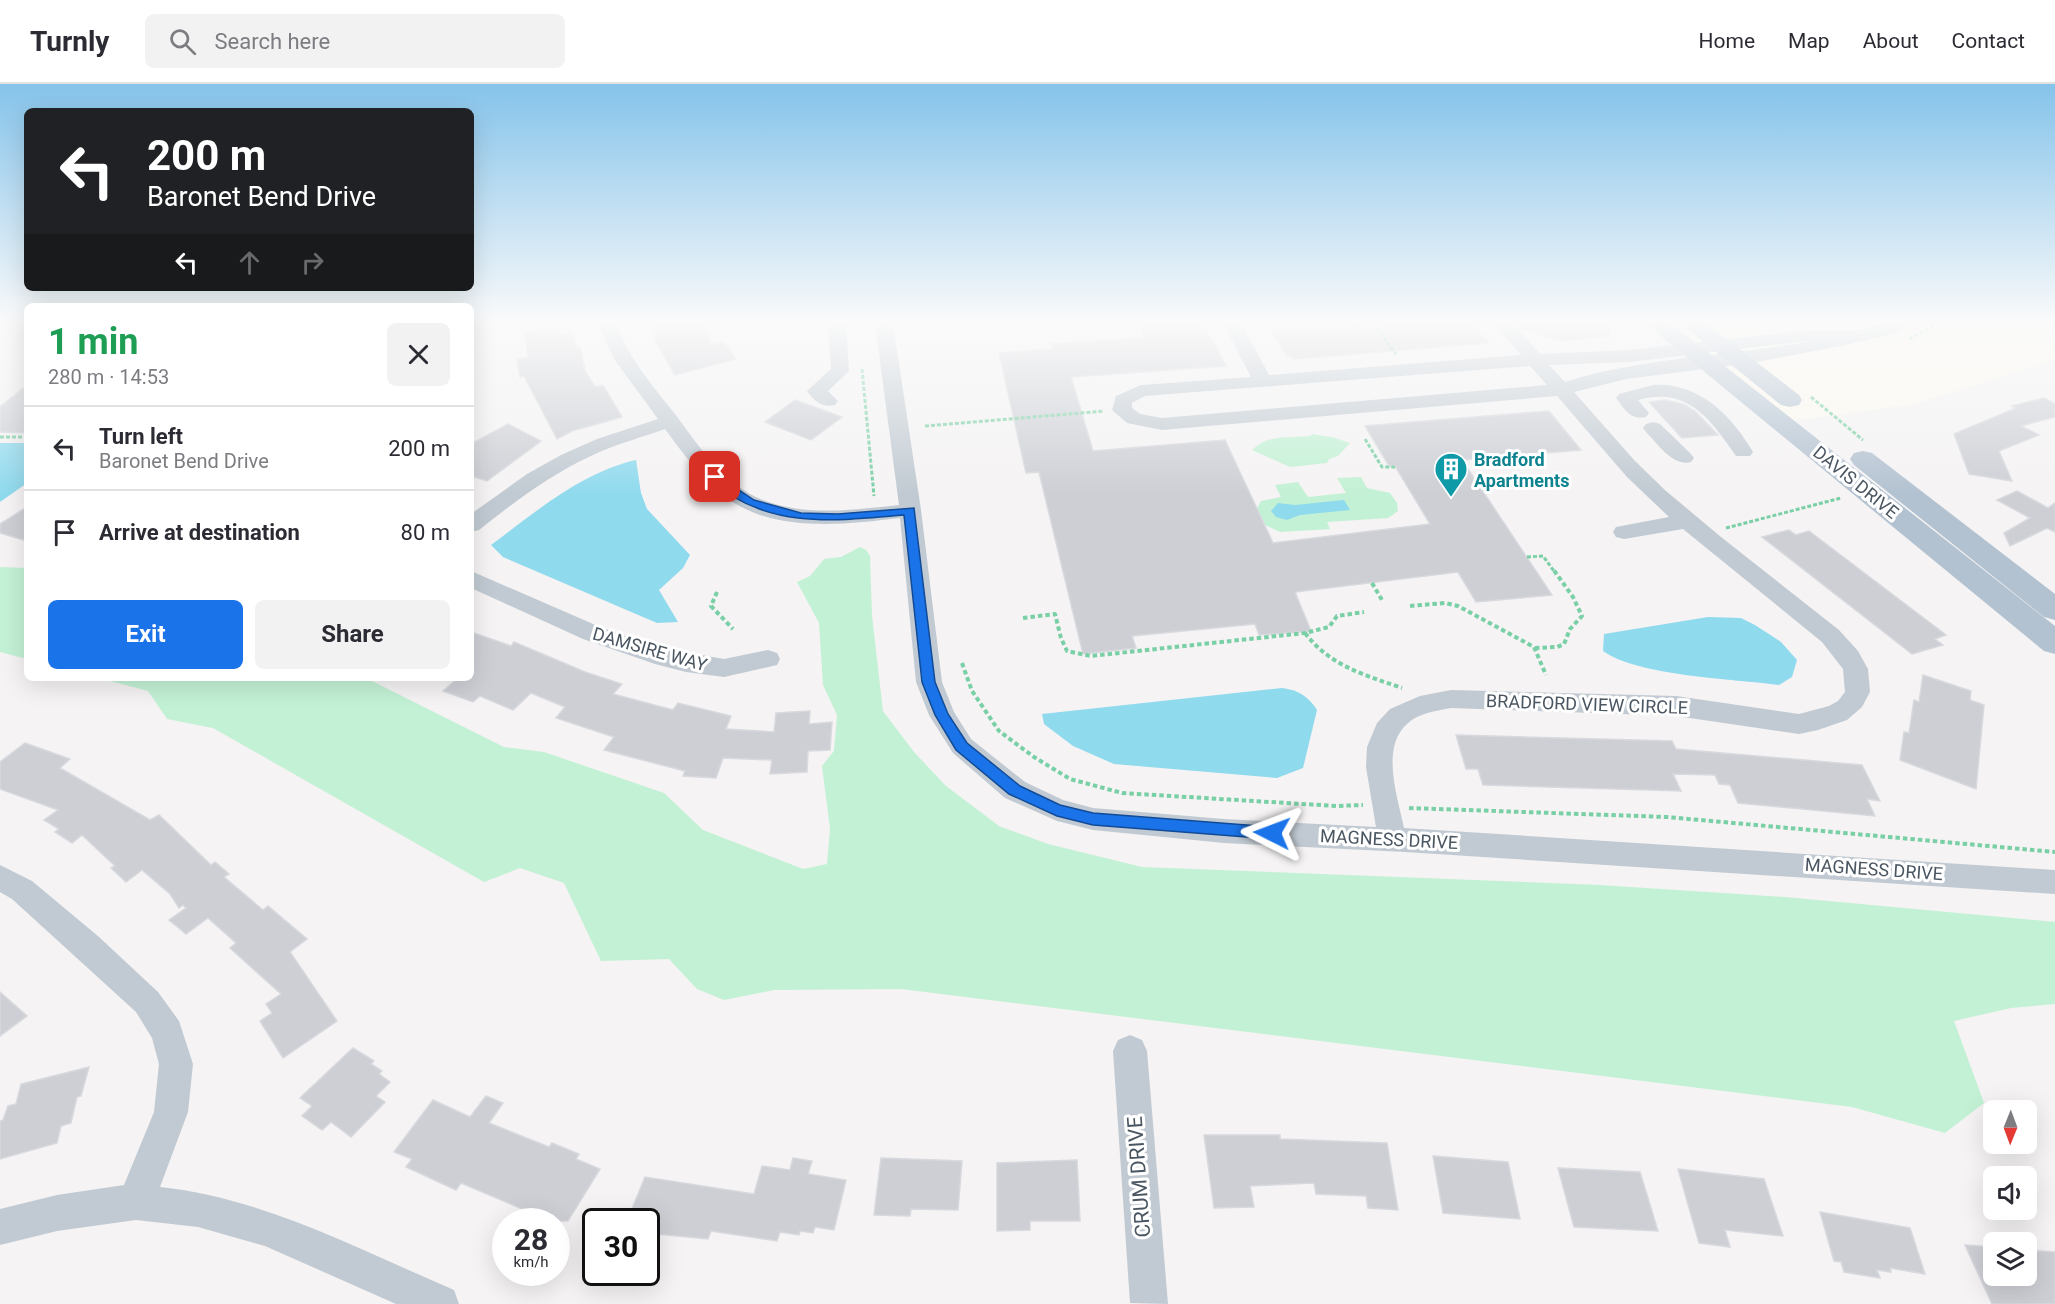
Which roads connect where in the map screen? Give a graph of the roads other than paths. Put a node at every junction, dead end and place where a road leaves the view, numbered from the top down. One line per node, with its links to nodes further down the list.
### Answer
1 (639, 380): 16 (street)
2 (830, 380): 13 (street)
3 (892, 380): 19 (street, MAGNESS DRIVE)
4 (1274, 380): 10 (street)
5 (1295, 380): 14 (street)
6 (1552, 380): 12 (street, BRADFORD VIEW CIRCLE)
7 (1597, 380): 12 (street)
8 (1746, 380): 25 (main road, DAVIS DRIVE)
9 (1751, 380): 24 (main road, DAVIS DRIVE)
10 (1263, 381): 11 (street)
11 (1236, 383): 15 (street); 15 (street)
12 (1561, 390): 14 (street); 20 (street, BRADFORD VIEW CIRCLE)
13 (828, 401)
14 (1313, 411): 15 (street)
15 (1253, 416)
16 (670, 422): 19 (street); 21 (street)
17 (1743, 452): 18 (street)
18 (1684, 458)
19 (910, 510): 27 (street, MAGNESS DRIVE)
20 (1688, 521): 22 (street); 27 (street, BRADFORD VIEW CIRCLE)
21 (474, 523)
22 (1624, 532)
23 (474, 580): 26 (street, DAMSIRE WAY)
24 (2055, 610)
25 (2055, 643)
26 (768, 660)
27 (1392, 839): 29 (street, MAGNESS DRIVE)
28 (0, 877): 31 (street)
29 (2055, 882)
30 (1130, 1051): 35 (street, CRUM DRIVE)
31 (136, 1202): 32 (street); 33 (street)
32 (0, 1227)
33 (440, 1304)
34 (1140, 1304): 35 (street)
35 (1149, 1304): 36 (street)
36 (1170, 1304)

